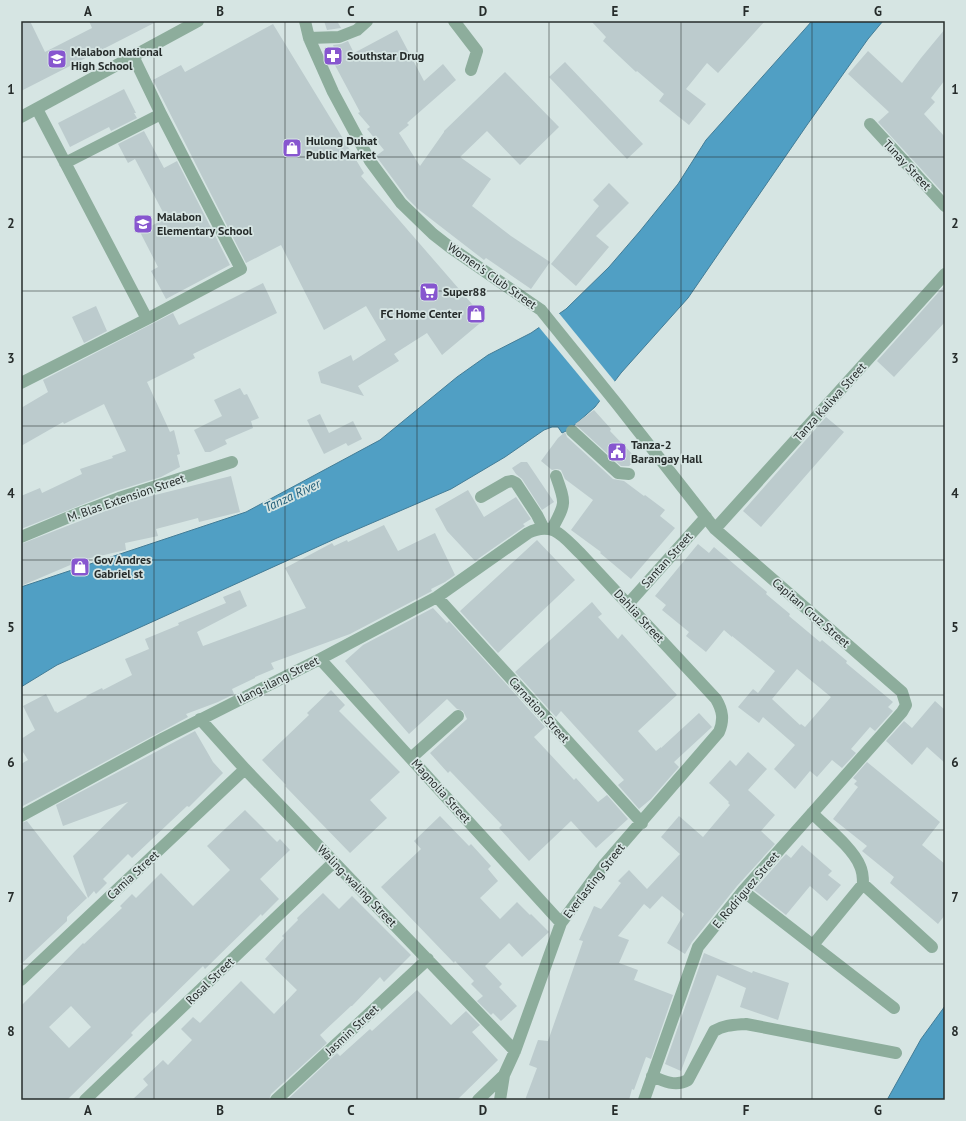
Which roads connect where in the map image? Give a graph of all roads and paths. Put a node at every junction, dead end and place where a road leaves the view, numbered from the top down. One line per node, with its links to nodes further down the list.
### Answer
1 (198, 21): 6 (street)
2 (304, 21): 5 (street, Women's Club Street)
3 (367, 21): 5 (street)
4 (454, 21): 7 (street)
5 (309, 38): 22 (street, Women's Club Street)
6 (133, 56): 8 (street); 9 (street)
7 (470, 70)
8 (37, 109): 10 (street); 12 (street)
9 (161, 114): 12 (street); 15 (street)
10 (21, 117)
11 (870, 124): 13 (street, Tunay Street)
12 (65, 163): 15 (street)
13 (945, 206)
14 (945, 274): 24 (street, Tanza Kaliwa Street)
15 (147, 319): 16 (street)
16 (21, 383)
17 (572, 431): 19 (street)
18 (232, 462): 25 (street, M. Blas Extension Street)
19 (629, 474)
20 (556, 476): 23 (street)
21 (481, 497): 23 (street)
22 (706, 517): 24 (street, Capitan Cruz Street); 27 (street, Santan Street)
23 (547, 528): 26 (street, Ilang-ilang Street); 27 (street, Dahlia Street)
24 (715, 529): 29 (street, Capitan Cruz Street)
25 (21, 537)
26 (436, 597): 28 (street, Ilang-ilang Street); 37 (street, Carnation Street)
27 (628, 604): 32 (street, Dahlia Street)
28 (320, 659): 31 (street, Ilang-ilang Street); 33 (street, Magnolia Street)
29 (902, 712): 35 (street, E. Rodriguez Street)
30 (458, 716): 33 (street)
31 (200, 719): 34 (street, Waling-waling Street); 36 (street, Ilang-ilang Street)
32 (719, 732): 37 (street, Everlasting Street)
33 (411, 758): 41 (street, Magnolia Street)
34 (246, 769): 38 (street, Waling-waling Street); 45 (street, Camia Street)
35 (812, 813): 39 (street); 40 (street, E. Rodriguez Street)
36 (21, 816)
37 (642, 823): 41 (street, Everlasting Street)
38 (334, 862): 44 (street, Waling-waling Street); 51 (street, Rosal Street)
39 (863, 884): 42 (street); 43 (street)
40 (743, 891): 42 (street); 50 (street, E. Rodriguez Street)
41 (561, 923): 47 (street, Everlasting Street)
42 (813, 945): 46 (street)
43 (932, 947)
44 (428, 959): 47 (street, Waling-waling Street); 52 (street, Jasmin Street)
45 (21, 980)
46 (894, 1008)
47 (515, 1051): 49 (street, Everlasting Street)
48 (896, 1053): 50 (street)
49 (504, 1075): 53 (street); 54 (street, Everlasting Street)
50 (652, 1076): 55 (street, E. Rodriguez Street)
51 (85, 1100)
52 (276, 1100)
53 (478, 1100)
54 (500, 1100)
55 (644, 1100)

